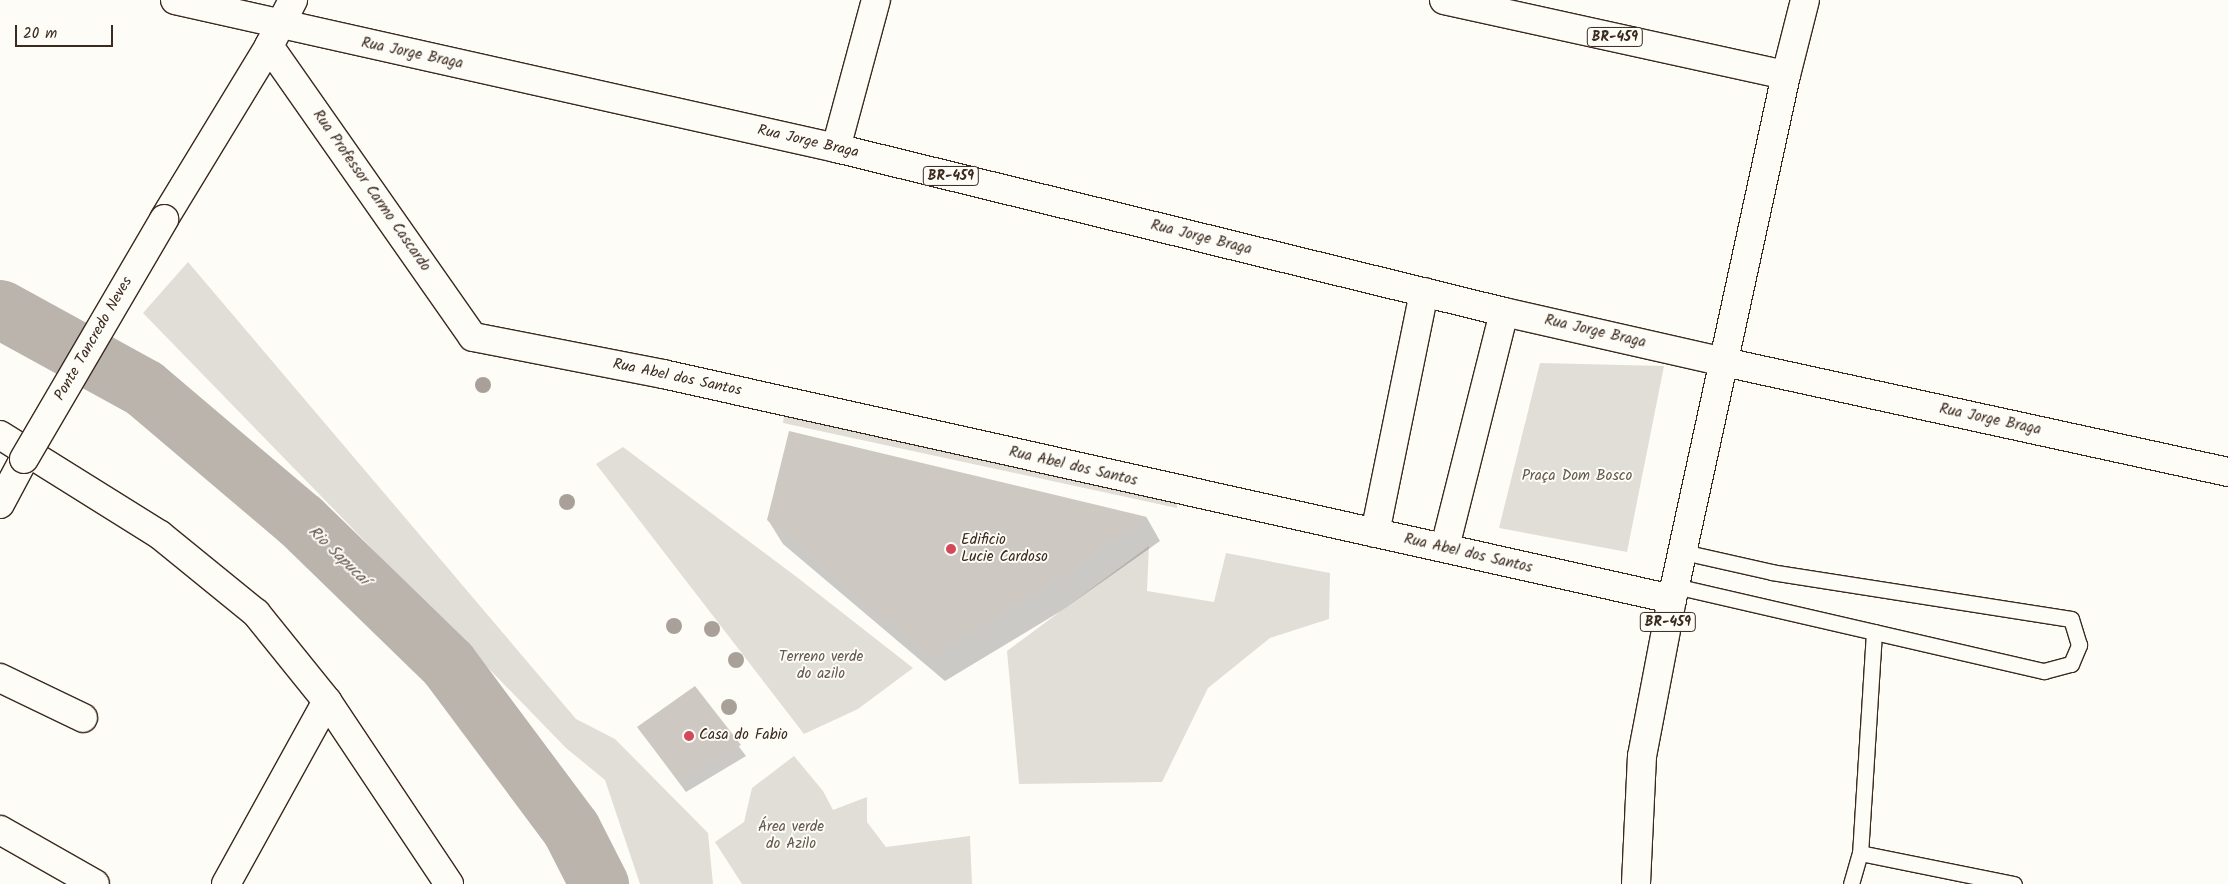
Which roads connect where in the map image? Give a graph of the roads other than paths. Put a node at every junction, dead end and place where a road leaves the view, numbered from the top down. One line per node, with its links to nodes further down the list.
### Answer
1 (175, 0): 7 (main road, Rua Jorge Braga / BR-459)
2 (293, 0): 7 (main road, Ponte Tancredo Neves)
3 (876, 0): 9 (main road)
4 (1444, 0): 6 (main road, BR-459)
5 (1805, 0): 8 (main road)
6 (1512, 7): 8 (main road, BR-459)
7 (275, 36): 9 (main road, Rua Jorge Braga / BR-459); 12 (main road, Rua Professor Carmo Cascardo); 15 (main road, Ponte Tancredo Neves, bridge)
8 (1786, 75): 13 (main road, BR-459)
9 (836, 148): 10 (main road, Rua Jorge Braga / BR-459)
10 (1424, 292): 11 (main road, Rua Jorge Braga / BR-459); 18 (main road)
11 (1504, 312): 13 (main road, Rua Jorge Braga / BR-459); 19 (main road)
12 (473, 337): 18 (main road, Rua Abel dos Santos)
13 (1724, 362): 16 (main road, Rua Jorge Braga); 20 (main road, BR-459)
14 (0, 436): 15 (main road)
15 (28, 457): 17 (main road, Ponte Tancredo Neves); 24 (main road)
16 (2228, 472)
17 (0, 504)
18 (1375, 533): 19 (main road, Rua Abel dos Santos)
19 (1445, 547): 21 (main road, Rua Abel dos Santos)
20 (1683, 552): 21 (main road, BR-459); 22 (lane)
21 (1674, 593): 22 (lane); 31 (main road, BR-459)
22 (1874, 632): 27 (lane)
23 (0, 678): 25 (main road)
24 (327, 701): 29 (main road); 30 (main road)
25 (83, 718)
26 (0, 830): 28 (main road)
27 (1860, 853): 32 (lane); 33 (lane)
28 (95, 884)
29 (226, 884)
30 (449, 884)
31 (1636, 884)
32 (1851, 884)
33 (2014, 884)

